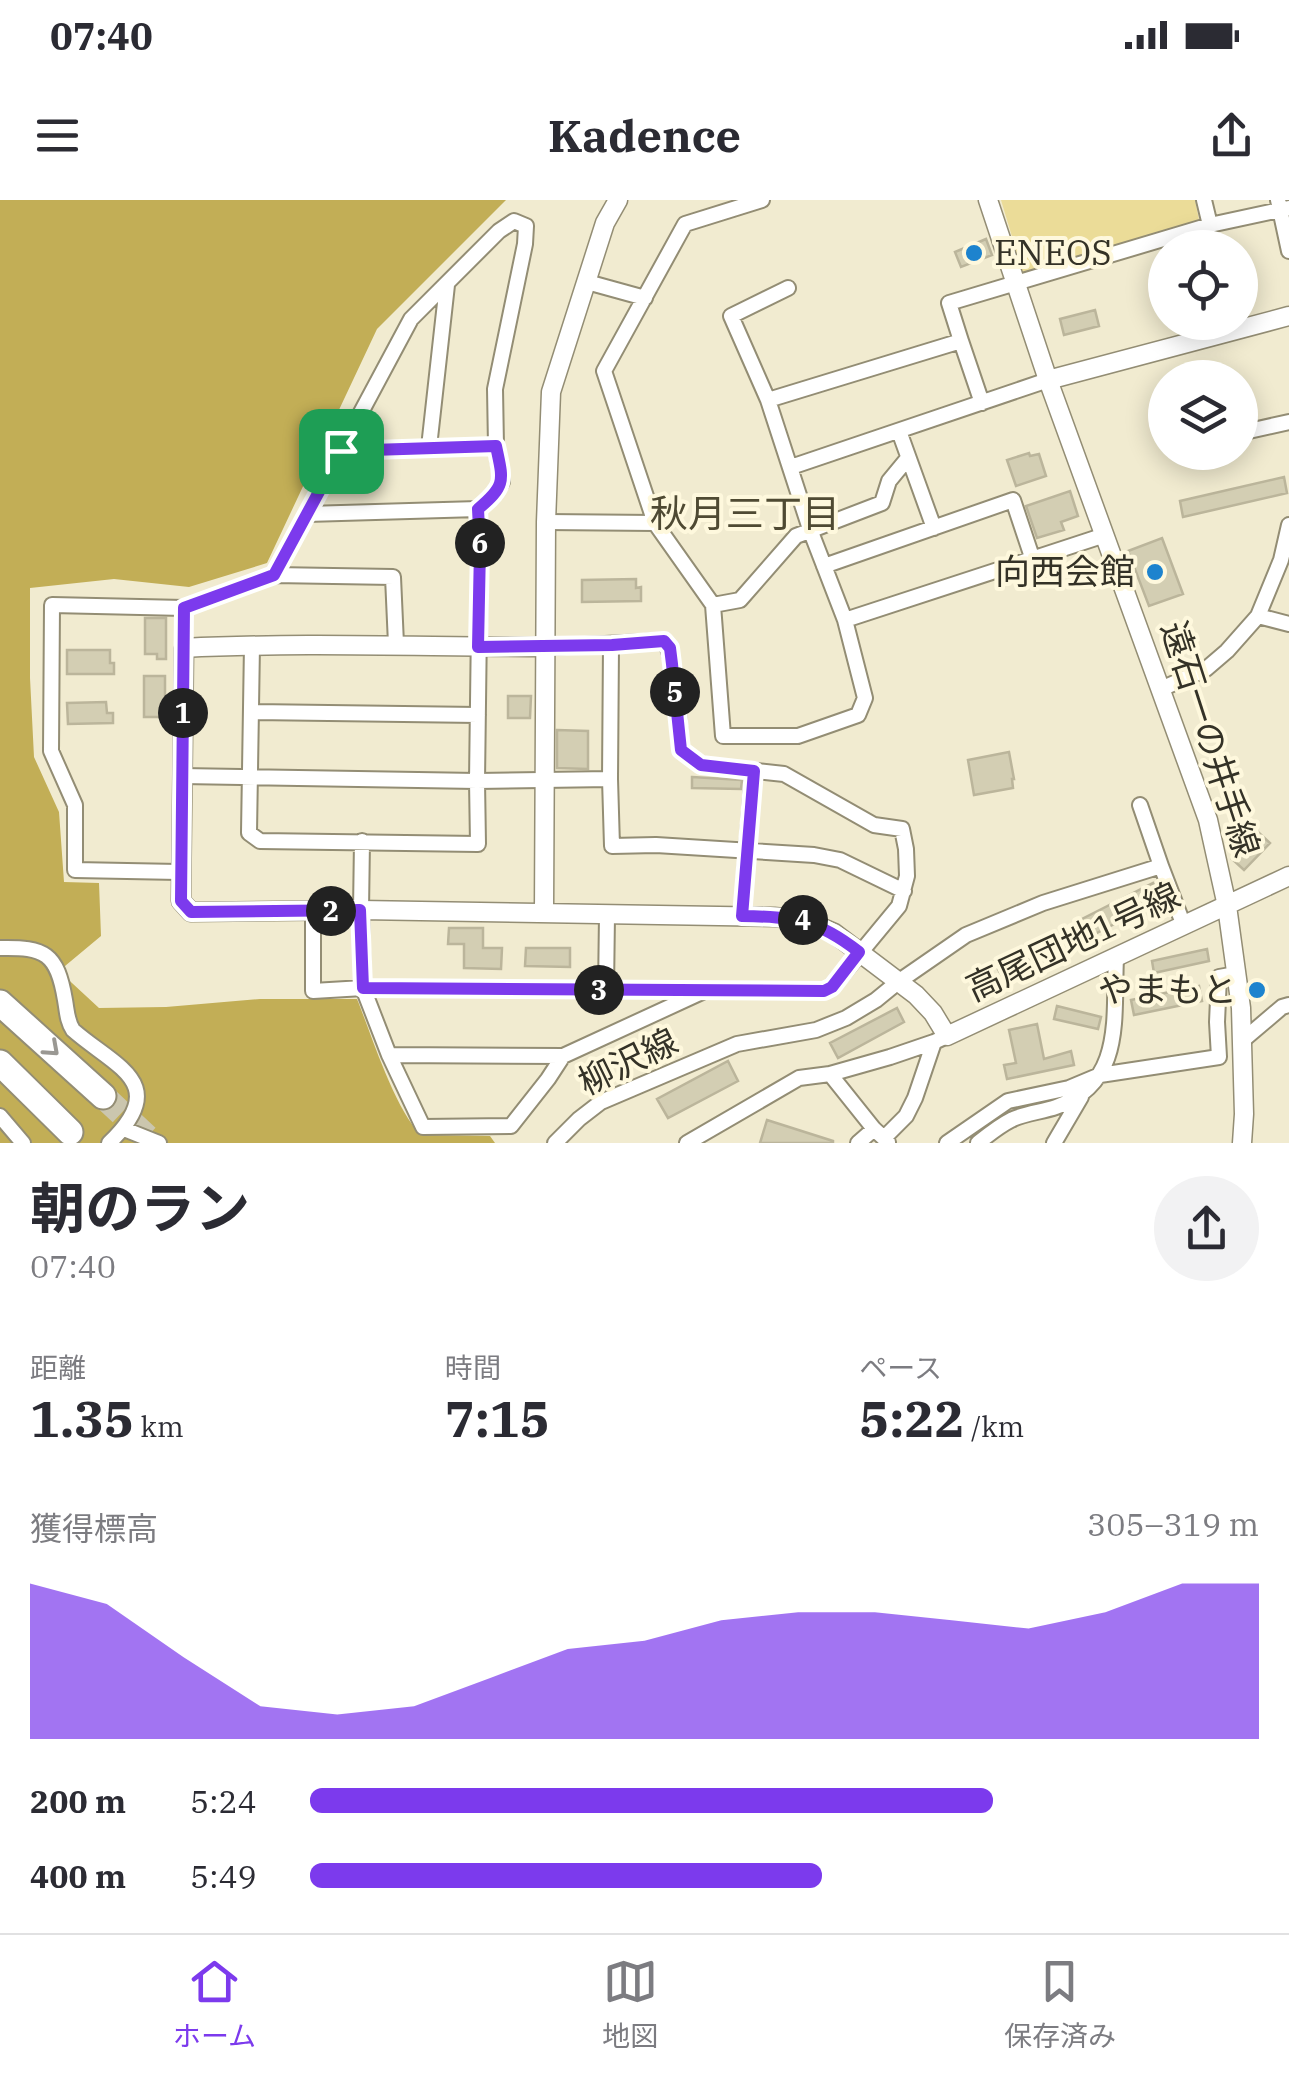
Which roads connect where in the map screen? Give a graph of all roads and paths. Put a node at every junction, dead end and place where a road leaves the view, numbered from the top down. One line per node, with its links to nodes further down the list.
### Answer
1 (618, 200): 8 (street)
2 (762, 200): 12 (street)
3 (988, 200): 9 (street, 遠石一の井手線)
4 (1204, 200): 6 (street)
5 (1282, 206): 6 (street); 7 (street)
6 (1210, 225): 9 (street)
7 (1289, 251)
8 (587, 282): 12 (street); 28 (street)
9 (1016, 283): 14 (street); 15 (street, 遠石一の井手線)
10 (446, 285): 21 (street); 22 (street); 23 (street)
11 (788, 288): 16 (street)
12 (646, 298): 29 (street)
13 (1289, 316): 15 (street)
14 (961, 340): 16 (street); 17 (street)
15 (1048, 380): 17 (street); 33 (street, 遠石一の井手線)
16 (768, 400): 25 (street)
17 (982, 402): 20 (street)
18 (1289, 422): 19 (street)
19 (1258, 429)
20 (899, 430): 24 (street); 25 (street)
21 (496, 446): 22 (street); 26 (street)
22 (429, 447): 23 (street)
23 (341, 451): 27 (street)
24 (908, 458): 31 (street); 32 (street)
25 (791, 467): 32 (street)
26 (478, 509): 27 (street); 45 (street)
27 (307, 514): 36 (street)
28 (546, 522): 29 (street); 46 (street)
29 (655, 523): 37 (street)
30 (1289, 524): 39 (street)
31 (934, 528): 34 (street); 35 (street)
32 (811, 532): 35 (street); 37 (street)
33 (1106, 535): 34 (street); 48 (street, 遠石一の井手線)
34 (1032, 557): 40 (street)
35 (824, 566): 40 (street)
36 (274, 575): 38 (street); 42 (street)
37 (712, 605): 40 (street)
38 (184, 608): 47 (street); 61 (street)
39 (1258, 616): 41 (street); 48 (street)
40 (845, 620)
41 (1289, 624)
42 (396, 644): 43 (street); 45 (street)
43 (252, 645): 47 (street); 49 (street)
44 (612, 645): 46 (street); 51 (street); 55 (street)
45 (478, 647): 46 (street); 50 (street)
46 (546, 647): 54 (street)
47 (184, 648): 52 (street)
48 (1161, 689): 64 (street, 遠石一の井手線)
49 (252, 712): 50 (street); 53 (street)
50 (478, 716): 56 (street)
51 (754, 771): 59 (street); 63 (street)
52 (182, 776): 53 (street); 61 (street)
53 (250, 776): 56 (street); 58 (street)
54 (546, 779): 55 (street); 56 (street); 67 (street)
55 (610, 779): 59 (street)
56 (477, 781): 58 (street)
57 (1140, 805): 60 (street)
58 (362, 841): 65 (street)
59 (748, 849): 63 (street); 69 (street)
60 (1162, 866): 70 (street); 75 (street, 柳沢線)
61 (180, 872): 66 (street)
62 (1289, 876): 64 (street, 高尾団地1号線)
63 (904, 891): 72 (street)
64 (1228, 906): 70 (street, 高尾団地1号線); 74 (street, 遠石一の井手線)
65 (360, 910): 66 (street); 67 (street); 76 (street)
66 (313, 912): 76 (street)
67 (544, 912): 68 (street)
68 (606, 914): 69 (street); 77 (street)
69 (742, 916): 72 (street)
70 (1184, 926): 73 (street, 高尾団地1号線)
71 (0, 948): 91 (street)
72 (859, 952): 75 (street); 78 (street)
73 (1116, 958): 81 (street, 高尾団地1号線); 87 (street)
74 (1236, 974): 82 (street, 遠石一の井手線); 87 (street)
75 (898, 982): 81 (street); 97 (street, 柳沢線)
76 (363, 988): 77 (street); 83 (street)
77 (606, 990): 78 (street)
78 (708, 990): 84 (street)
79 (0, 1002): 88 (highway, one-way to 88)
80 (1289, 1005): 82 (street)
81 (940, 1039): 86 (street); 93 (street)
82 (1242, 1041): 103 (street, 遠石一の井手線)
83 (389, 1055): 84 (street); 84 (street)
84 (563, 1056)
85 (0, 1063): 92 (highway)
86 (830, 1074): 93 (street); 98 (street)
87 (1100, 1074): 89 (street); 100 (street)
88 (104, 1096)
89 (1081, 1096): 101 (street); 102 (street)
90 (0, 1116): 94 (street)
91 (124, 1129): 95 (street); 96 (street)
92 (70, 1132)
93 (882, 1137): 99 (street)
94 (23, 1143)
95 (110, 1143)
96 (158, 1143)
97 (555, 1143)
98 (687, 1143)
99 (858, 1143)
100 (946, 1143)
101 (978, 1143)
102 (1054, 1143)
103 (1242, 1143)

